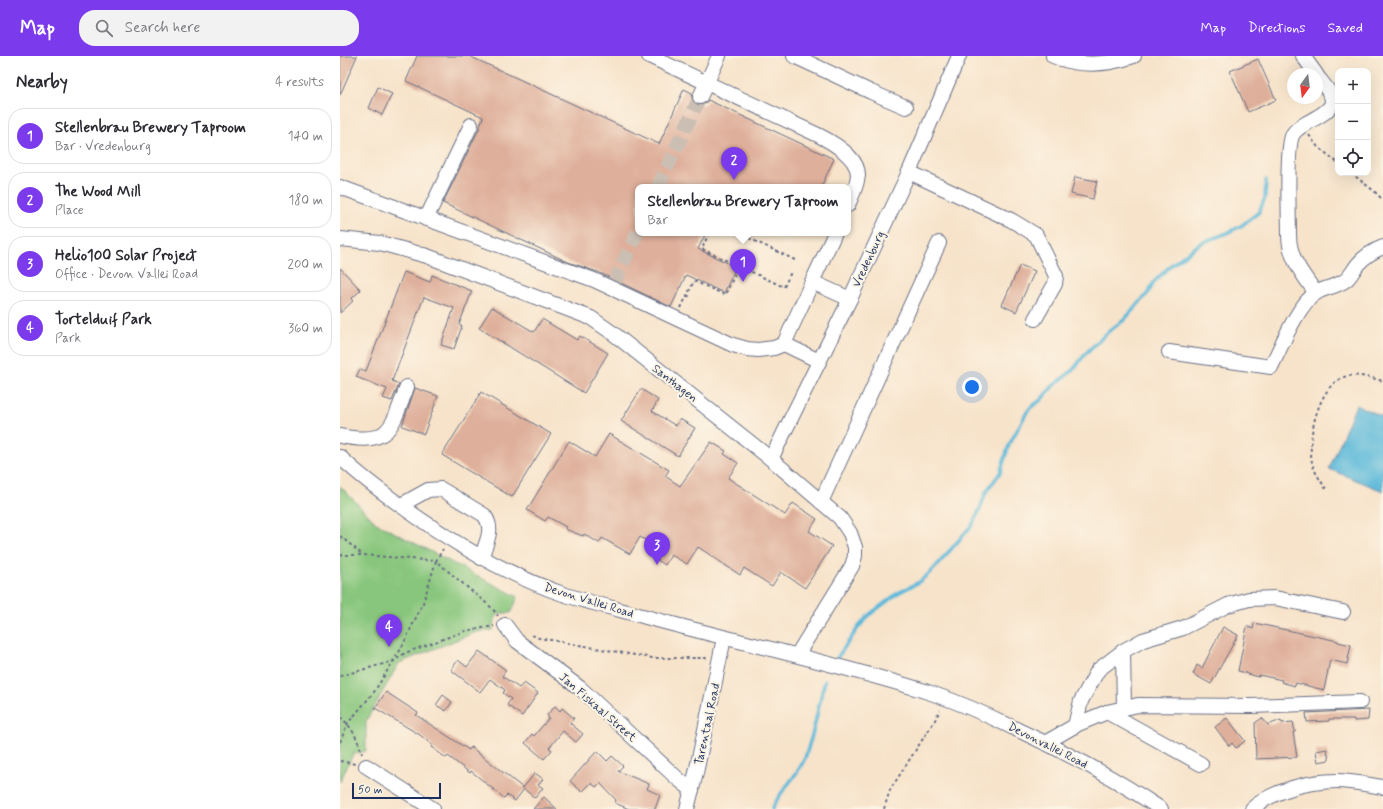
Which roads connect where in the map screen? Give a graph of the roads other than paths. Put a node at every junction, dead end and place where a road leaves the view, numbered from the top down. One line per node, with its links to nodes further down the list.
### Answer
1 (649, 56): 9 (street)
2 (719, 56): 9 (street)
3 (794, 56): 12 (street)
4 (959, 56): 14 (street, Vredenburg)
5 (1053, 56): 6 (street)
6 (1134, 56)
7 (1303, 56): 8 (street)
8 (1311, 68)
9 (707, 83): 11 (street); 16 (street)
10 (1323, 85): 23 (street)
11 (700, 97)
12 (906, 107)
13 (471, 125): 17 (street)
14 (909, 172): 24 (street, Vredenburg); 25 (street)
15 (340, 187): 17 (street)
16 (851, 198)
17 (426, 219): 26 (street)
18 (833, 236): 22 (street)
19 (340, 239): 32 (street, Santhagen)
20 (939, 242): 33 (street)
21 (1383, 246): 23 (street)
22 (812, 282): 24 (street); 26 (street)
23 (1316, 293): 27 (street)
24 (850, 299): 28 (street, Vredenburg)
25 (1035, 319)
26 (784, 344): 28 (street)
27 (1169, 352)
28 (819, 361): 32 (street, Vredenburg)
29 (407, 387): 30 (street)
30 (340, 436)
31 (340, 457): 34 (street, Devon Vallei Road)
32 (771, 459): 33 (street, Santhagen)
33 (821, 502): 40 (street, Santhagen)
34 (401, 505): 35 (street, Devon Vallei Road); 35 (street)
35 (481, 558): 38 (street, Devon Vallei Road)
36 (1343, 612): 39 (street)
37 (505, 625): 50 (street, Jan Fiskaal Street)
38 (724, 638): 40 (street, Devon Vallei Road); 50 (street, Tarentaal Road)
39 (1123, 651): 43 (street); 45 (street)
40 (797, 655): 41 (street, Devon Vallei Road)
41 (930, 693): 46 (street, Devonvallei Road)
42 (1360, 702): 43 (street)
43 (1124, 708): 44 (street)
44 (1107, 712): 45 (street); 47 (street)
45 (1075, 726): 46 (street)
46 (1045, 743): 53 (street, Devonvallei Road)
47 (1201, 764)
48 (366, 766): 51 (street)
49 (1383, 787): 54 (street)
50 (692, 790): 52 (street, Tarentaal Road)
51 (433, 809)
52 (687, 809)
53 (1161, 809)
54 (1252, 809)

